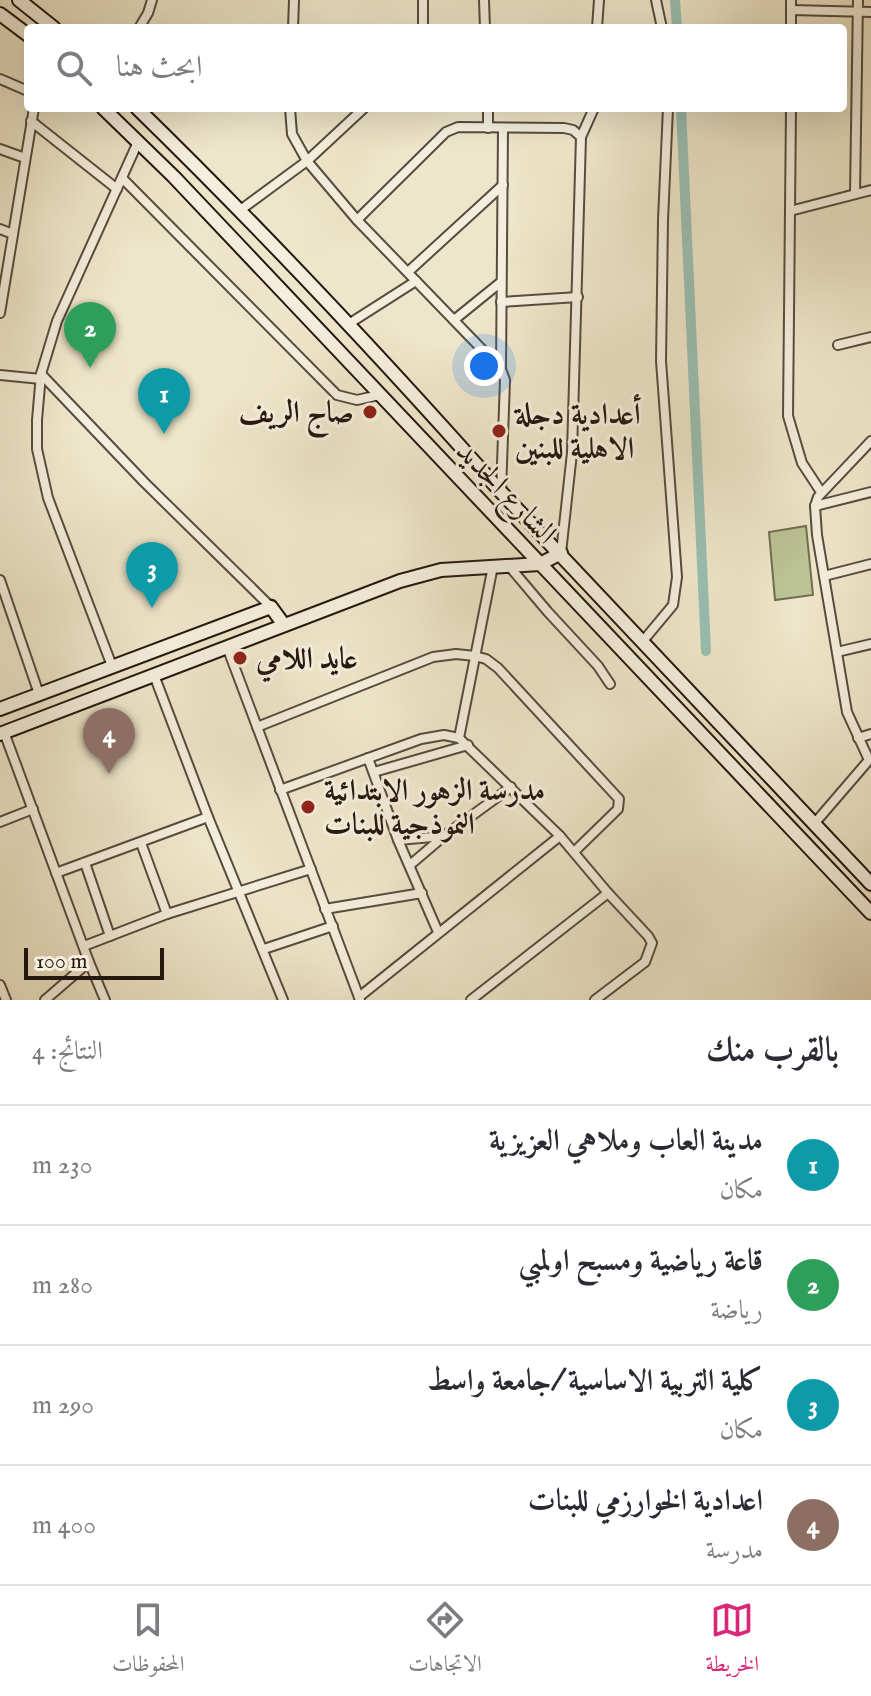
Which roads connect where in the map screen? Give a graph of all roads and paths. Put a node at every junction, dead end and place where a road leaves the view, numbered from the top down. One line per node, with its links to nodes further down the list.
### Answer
1 (19, 0): 13 (main road)
2 (152, 0): 14 (street)
3 (294, 0): 15 (street)
4 (423, 0): 16 (street)
5 (484, 0): 17 (street)
6 (599, 0): 18 (street)
7 (656, 0): 19 (street)
8 (858, 0): 10 (street)
9 (791, 5): 10 (street)
10 (858, 11): 11 (street); 44 (street)
11 (871, 12)
12 (0, 14): 20 (main road)
13 (49, 24)
14 (141, 24)
15 (293, 24)
16 (423, 24)
17 (485, 24)
18 (597, 24)
19 (661, 24)
20 (24, 32)
21 (0, 79): 22 (street)
22 (24, 89)
23 (33, 112): 32 (street)
24 (107, 112): 36 (main road, الشارع الجديد)
25 (141, 112): 45 (main road, الشارع الجديد)
26 (290, 112): 39 (street)
27 (360, 112): 39 (street)
28 (488, 112): 33 (street)
29 (592, 112): 35 (street)
30 (668, 112): 79 (street)
31 (791, 112): 46 (street)
32 (31, 121): 38 (street); 42 (street)
33 (488, 128): 34 (street); 47 (street)
34 (503, 129): 35 (street); 41 (street)
35 (581, 137): 53 (street)
36 (138, 142): 40 (street); 63 (main road, الشارع الجديد)
37 (0, 149): 38 (street)
38 (25, 158): 49 (street)
39 (307, 161): 45 (street); 47 (street)
40 (122, 178): 42 (street); 63 (street)
41 (503, 185): 50 (street); 52 (street)
42 (117, 189): 62 (street)
43 (871, 190): 44 (street)
44 (855, 194): 46 (street)
45 (239, 211): 57 (main road, الشارع الجديد)
46 (790, 211): 66 (street)
47 (357, 220): 50 (street)
48 (0, 229): 49 (street)
49 (13, 234): 55 (street)
50 (408, 272): 51 (street)
51 (416, 281): 56 (street); 57 (street)
52 (501, 282): 54 (street); 56 (street)
53 (578, 297): 54 (street); 70 (street)
54 (501, 302): 60 (street)
55 (0, 308)
56 (454, 320): 60 (street)
57 (347, 325): 65 (main road, الشارع الجديد)
58 (871, 337): 59 (street)
59 (838, 345)
60 (501, 369): 65 (street)
61 (0, 375): 62 (street)
62 (41, 376): 77 (street); 84 (street)
63 (379, 395): 69 (main road, الشارع الجديد)
64 (871, 441): 66 (street)
65 (501, 492): 69 (main road); 70 (main road, الشارع الجديد)
66 (821, 492): 68 (street)
67 (871, 492): 68 (street)
68 (815, 506): 75 (street)
69 (488, 510): 71 (main road, الشارع الجديد)
70 (561, 553): 71 (main road); 79 (main road, الشارع الجديد)
71 (540, 564): 74 (main road); 118 (main road, الشارع الجديد)
72 (871, 564): 75 (street)
73 (493, 566): 74 (main road); 78 (main road); 83 (street)
74 (509, 566): 86 (street)
75 (824, 576): 82 (street)
76 (0, 580): 87 (street)
77 (271, 607): 78 (main road); 84 (main road)
78 (284, 625): 81 (main road)
79 (643, 641): 103 (main road, الشارع الجديد)
80 (871, 644): 82 (street)
81 (227, 647): 85 (main road); 89 (street)
82 (837, 652): 93 (street)
83 (475, 656): 89 (street); 92 (street); 108 (street)
84 (112, 666): 87 (main road)
85 (154, 675): 90 (main road); 101 (street)
86 (610, 684)
87 (39, 694): 88 (main road)
88 (0, 709)
89 (257, 727): 99 (street)
90 (2, 733): 100 (street)
91 (871, 734): 93 (street)
92 (459, 738): 94 (street); 95 (street)
93 (858, 738): 96 (street)
94 (468, 745): 97 (street); 98 (street)
95 (368, 758): 97 (street); 99 (street)
96 (870, 761): 103 (street)
97 (374, 772): 106 (street)
98 (511, 787): 104 (street); 105 (street)
99 (280, 790): 111 (street)
100 (33, 809): 102 (street); 112 (street)
101 (208, 817): 107 (street); 114 (street)
102 (0, 822)
103 (814, 824): 113 (main road, الشارع الجديد)
104 (444, 836): 106 (street); 110 (street)
105 (560, 836): 108 (street); 121 (street)
106 (398, 840): 110 (street)
107 (141, 843): 109 (street); 119 (street)
108 (574, 852): 116 (street)
109 (85, 863): 112 (street); 122 (street)
110 (410, 865): 115 (street)
111 (311, 869): 114 (street); 117 (street)
112 (56, 873): 123 (street)
113 (871, 884)
114 (238, 893): 119 (street); 124 (street)
115 (422, 893): 117 (street); 121 (street)
116 (608, 893): 132 (street); 133 (street)
117 (325, 909): 120 (street)
118 (871, 913)
119 (167, 914): 122 (street)
120 (333, 926): 124 (street); 127 (street)
121 (438, 932): 127 (street)
122 (110, 936): 123 (street)
123 (84, 946): 125 (street)
124 (264, 949): 131 (street)
125 (89, 962): 129 (street); 130 (street)
126 (0, 985): 128 (street)
127 (359, 998)
128 (6, 1000)
129 (45, 1000)
130 (105, 1000)
131 (283, 1000)
132 (471, 1000)
133 (595, 1000)

